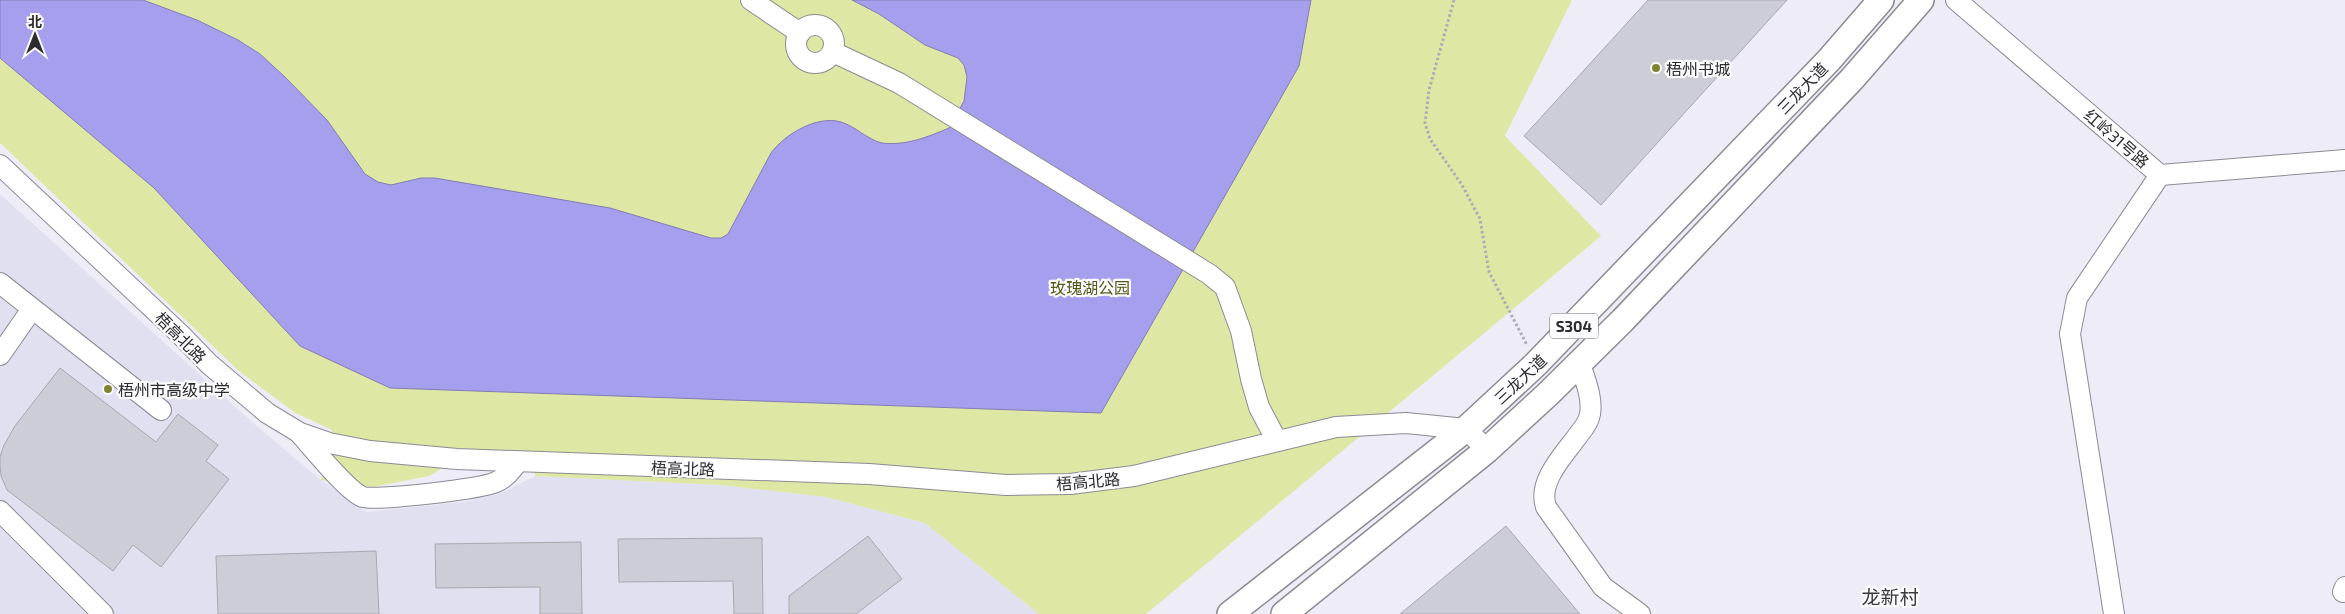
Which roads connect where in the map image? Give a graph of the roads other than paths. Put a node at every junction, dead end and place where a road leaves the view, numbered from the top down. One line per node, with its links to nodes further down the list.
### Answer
1 (751, 0): 5 (street)
2 (1881, 0): 15 (main road, 三龙大道 / S304)
3 (1921, 0): 13 (main road, 三龙大道 / S304)
4 (1956, 0): 9 (street, 红岭31号路)
5 (800, 33): 6 (street); 6 (street)
6 (833, 52): 17 (street)
7 (2345, 160): 9 (street, 红岭31号路)
8 (0, 165): 16 (street, 梧高北路)
9 (2160, 175): 25 (street)
10 (0, 284): 11 (street)
11 (32, 308): 12 (street); 14 (street)
12 (0, 355)
13 (1579, 361): 18 (main road, 三龙大道 / S304); 24 (street)
14 (161, 410)
15 (1466, 429): 17 (street, 梧高北路); 18 (street); 22 (main road, 三龙大道 / S304)
16 (300, 433): 19 (street, 梧高北路); 19 (street)
17 (1277, 441): 19 (street, 梧高北路)
18 (1487, 450): 23 (main road, 三龙大道 / S304)
19 (518, 462)
20 (0, 511): 21 (street)
21 (103, 614)
22 (1230, 614)
23 (1284, 614)
24 (1640, 614)
25 (2114, 614)

